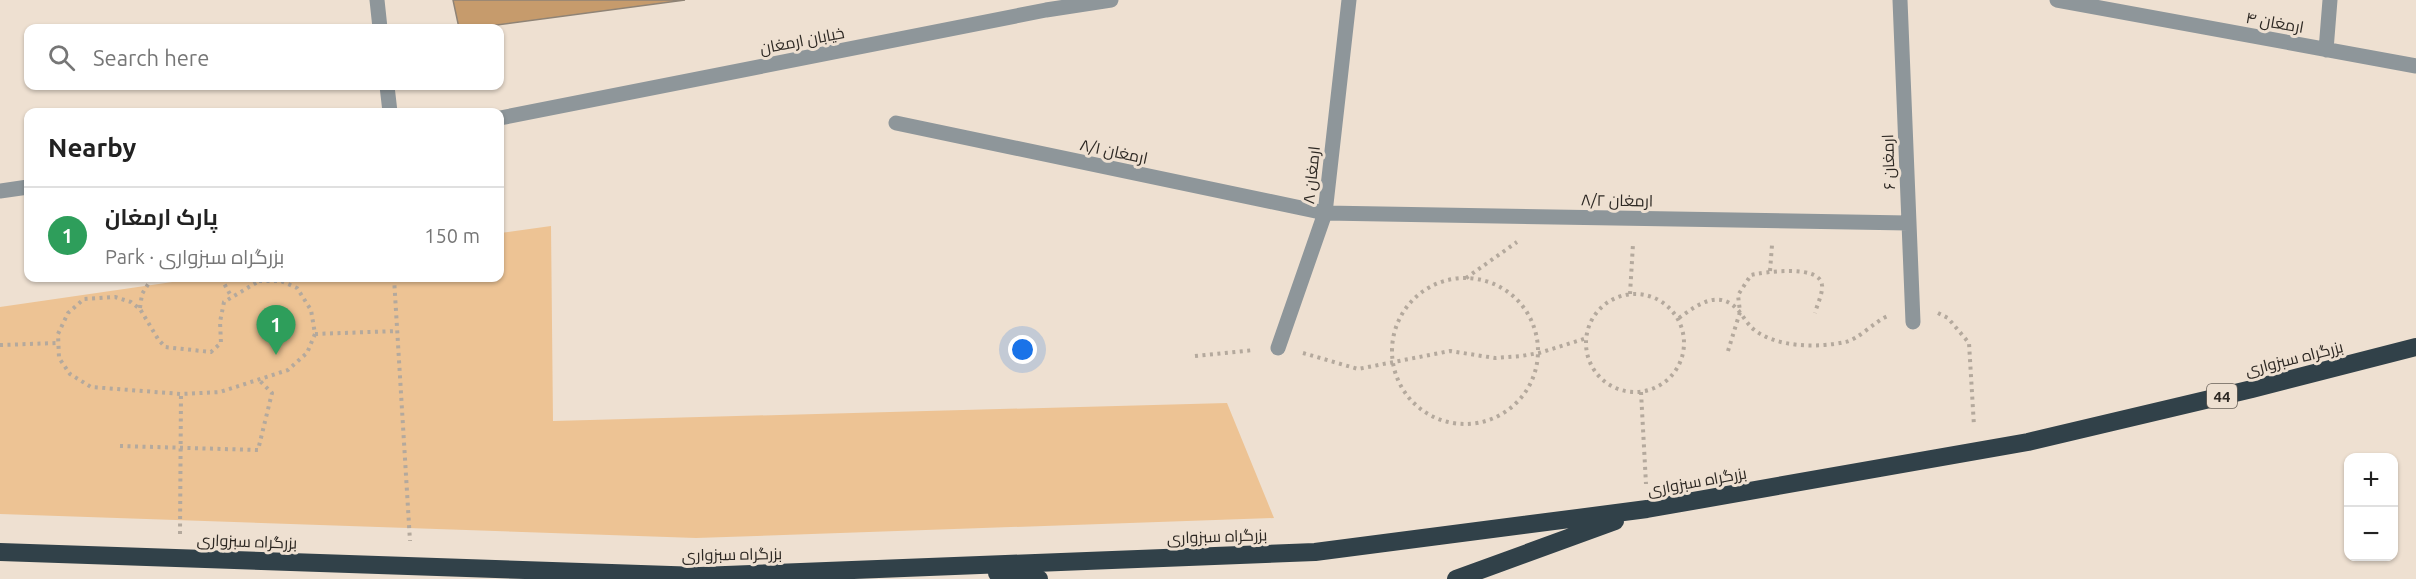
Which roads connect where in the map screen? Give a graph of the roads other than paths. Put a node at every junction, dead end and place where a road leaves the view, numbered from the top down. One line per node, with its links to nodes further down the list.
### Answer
1 (377, 0): 8 (street)
2 (1112, 0): 7 (street, خیابان ارمغان)
3 (1349, 0): 17 (street, ارمغان ۸)
4 (1900, 0): 18 (street, ارمغان ۶)
5 (2058, 0): 9 (street, ارمغان ۴)
6 (2330, 0): 9 (street)
7 (1047, 5): 13 (street, خیابان ارمغان)
8 (380, 24)
9 (2326, 50): 10 (street, ارمغان ۴)
10 (2416, 66)
11 (387, 90): 12 (street)
12 (390, 108)
13 (504, 117)
14 (896, 123): 17 (street, ارمغان ۸/۱)
15 (24, 188): 16 (street)
16 (0, 191)
17 (1325, 213): 18 (street, ارمغان ۸/۲); 21 (street, ارمغان ۸)
18 (1908, 223): 19 (street, ارمغان ۶)
19 (1912, 314)
20 (2416, 347): 22 (highway, بزرگراه سبزواری / 44)
21 (1278, 348)
22 (1647, 509): 24 (highway, بزرگراه سبزواری / 44); 26 (highway)
23 (0, 552): 24 (highway, بزرگراه سبزواری / 44)
24 (952, 566): 25 (highway)
25 (1039, 579)
26 (1456, 579)

